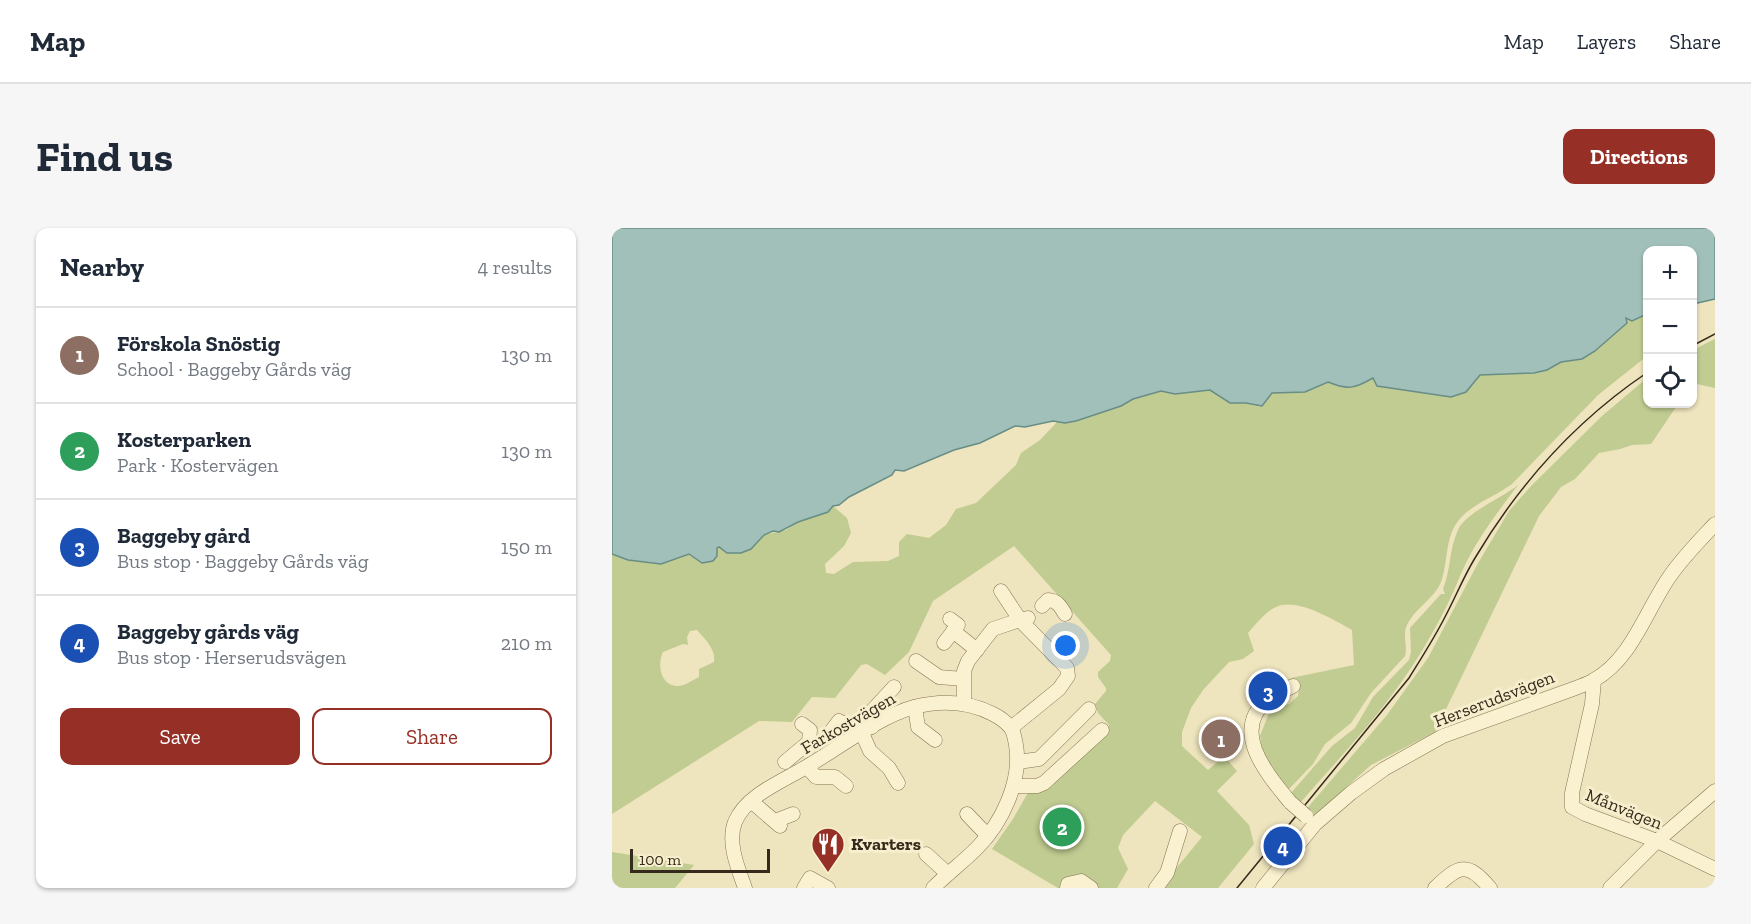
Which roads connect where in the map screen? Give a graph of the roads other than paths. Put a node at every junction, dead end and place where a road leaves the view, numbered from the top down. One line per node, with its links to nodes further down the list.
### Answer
1 (1715, 524): 10 (street, Herserudsvägen)
2 (1001, 591): 5 (street)
3 (1042, 606): 4 (street)
4 (1065, 614)
5 (1025, 619): 7 (street); 17 (street)
6 (944, 643): 7 (street)
7 (977, 650): 9 (street)
8 (916, 661): 9 (street)
9 (963, 679): 13 (street)
10 (1594, 680): 33 (street, Herserudsvägen); 36 (street, Månvägen)
11 (1293, 686): 33 (street, bridge)
12 (894, 687): 19 (street)
13 (964, 703): 14 (street, Farkostvägen); 17 (street, Farkostvägen)
14 (915, 707): 19 (street, Farkostvägen); 21 (street)
15 (1089, 709): 24 (street)
16 (802, 724): 22 (street)
17 (1011, 728): 24 (street)
18 (1102, 730): 28 (street)
19 (865, 731): 20 (street); 25 (street, Farkostvägen); 26 (street)
20 (827, 737)
21 (935, 740)
22 (804, 747): 23 (street); 25 (street)
23 (785, 762)
24 (1018, 762): 28 (street)
25 (815, 773): 27 (street); 30 (street, Farkostvägen)
26 (898, 783)
27 (846, 786)
28 (1014, 786): 35 (street)
29 (1715, 791): 36 (street)
30 (750, 801): 31 (street); 41 (street, Farkostvägen)
31 (793, 814)
32 (967, 814): 35 (street)
33 (1310, 820): 47 (street, Herserudsvägen)
34 (1180, 831): 46 (street)
35 (987, 835): 39 (street)
36 (1657, 841): 38 (street, Månvägen); 50 (street)
37 (926, 854): 39 (street)
38 (1715, 869)
39 (948, 874): 43 (street)
40 (833, 887): 42 (street)
41 (745, 888)
42 (804, 888)
43 (933, 888)
44 (1067, 888): 45 (street)
45 (1091, 888)
46 (1156, 888)
47 (1263, 888)
48 (1435, 888): 49 (street)
49 (1491, 888)
50 (1610, 888)

